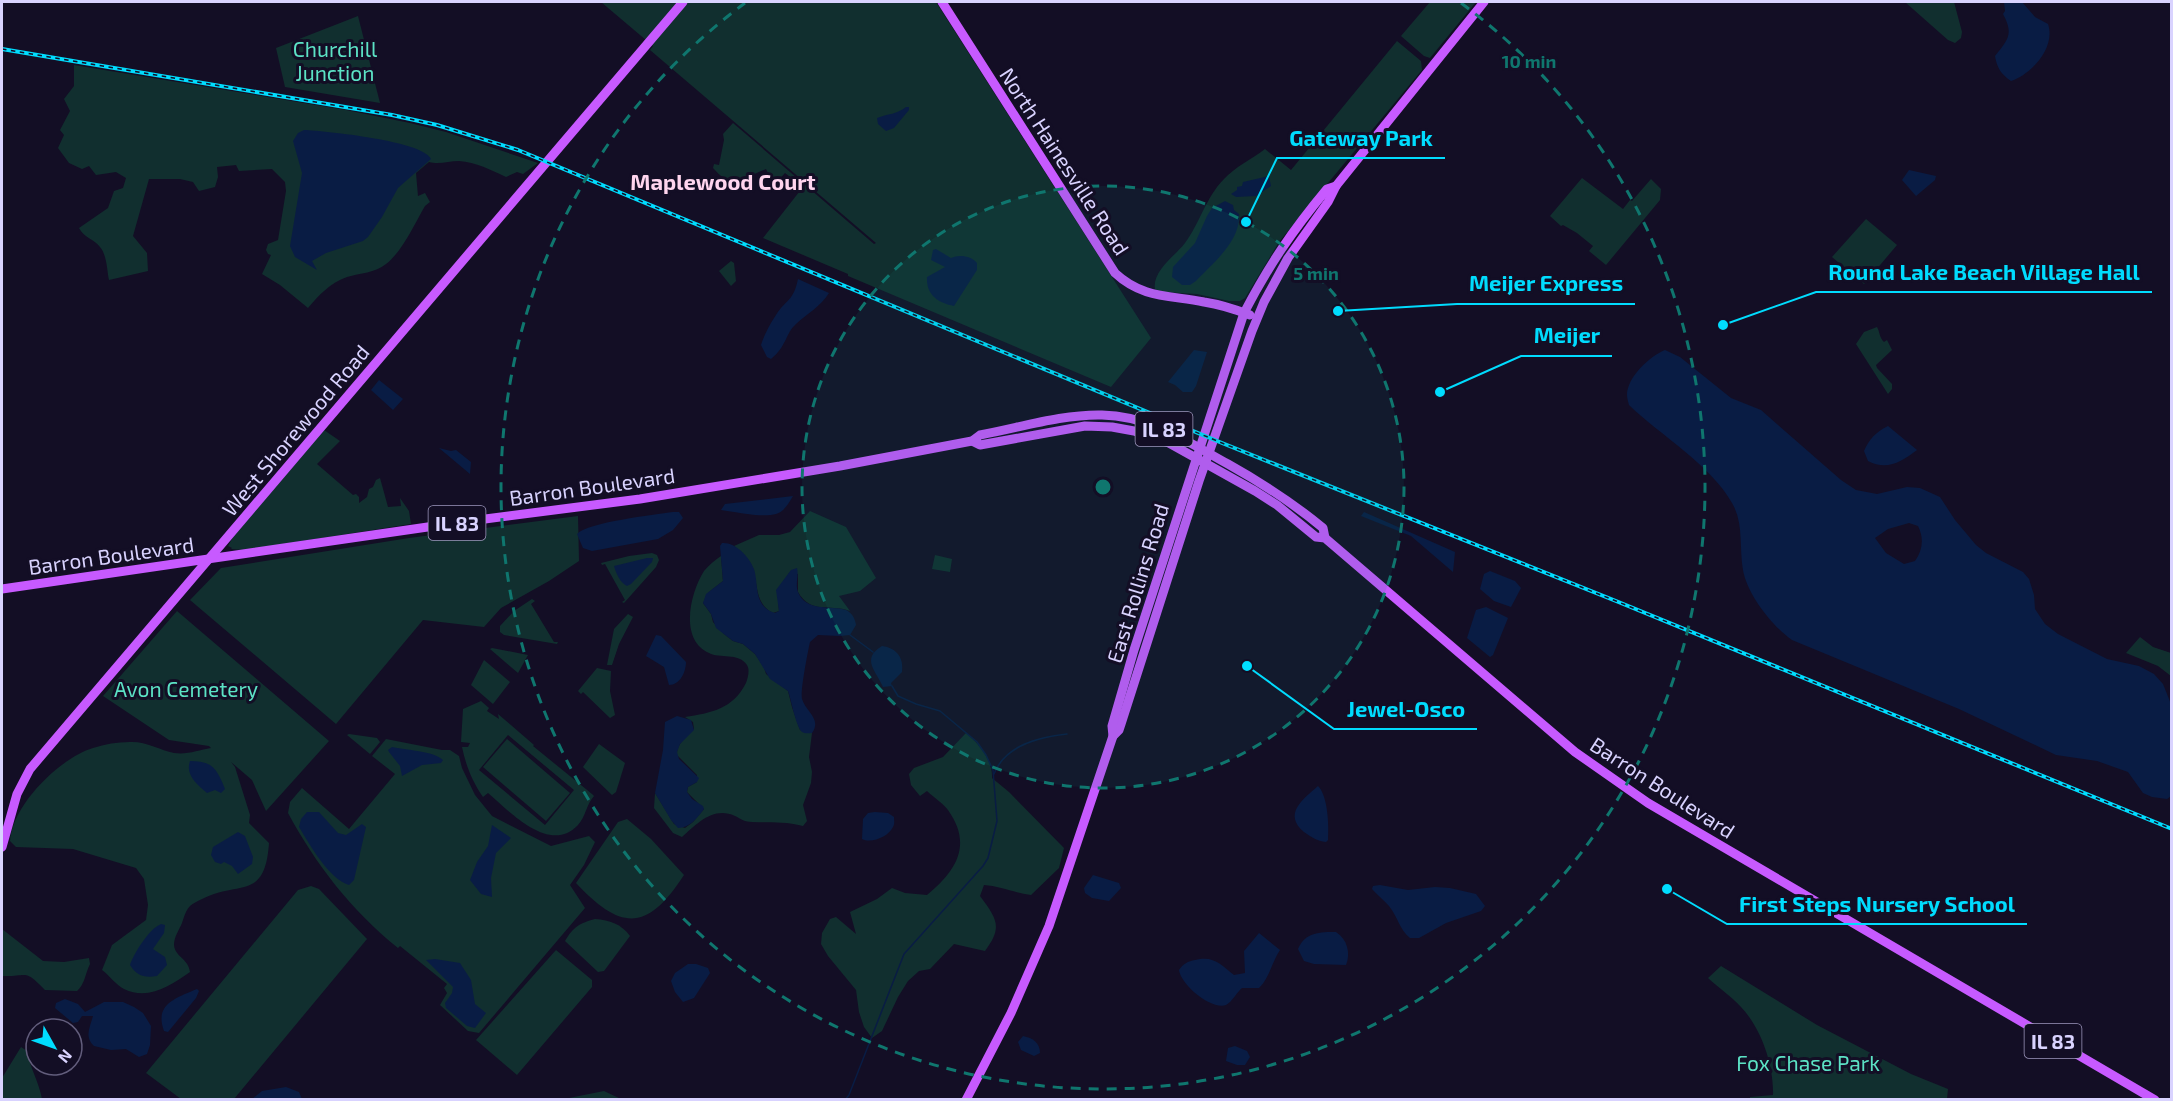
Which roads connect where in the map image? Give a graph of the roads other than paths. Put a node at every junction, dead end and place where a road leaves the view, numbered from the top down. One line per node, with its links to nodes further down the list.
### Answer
1 (682, 2): 13 (main road, West Shorewood Road)
2 (942, 2): 5 (main road, North Hainesville Road)
3 (1484, 2): 4 (main road, East Rollins Road)
4 (1336, 186): 5 (main road, East Rollins Road); 6 (main road, East Rollins Road)
5 (1244, 313): 6 (main road, North Hainesville Road); 8 (main road, East Rollins Road)
6 (1257, 318): 9 (main road, East Rollins Road)
7 (972, 441): 8 (main road, Barron Boulevard / IL 83); 10 (main road, Barron Boulevard); 13 (main road, Barron Boulevard / IL 83)
8 (1200, 446): 9 (main road, Barron Boulevard / IL 83); 10 (main road, East Rollins Road)
9 (1210, 453): 11 (main road, East Rollins Road); 12 (main road, Barron Boulevard / IL 83)
10 (1195, 458): 11 (main road, Barron Boulevard); 15 (main road, East Rollins Road)
11 (1206, 464): 12 (main road, Barron Boulevard); 15 (main road, East Rollins Road)
12 (1325, 538): 18 (main road, Barron Boulevard / IL 83)
13 (210, 559): 14 (main road, Barron Boulevard / IL 83); 16 (main road, West Shorewood Road)
14 (2, 589)
15 (1117, 724): 17 (main road, East Rollins Road)
16 (2, 847)
17 (966, 1100)
18 (2155, 1100)

